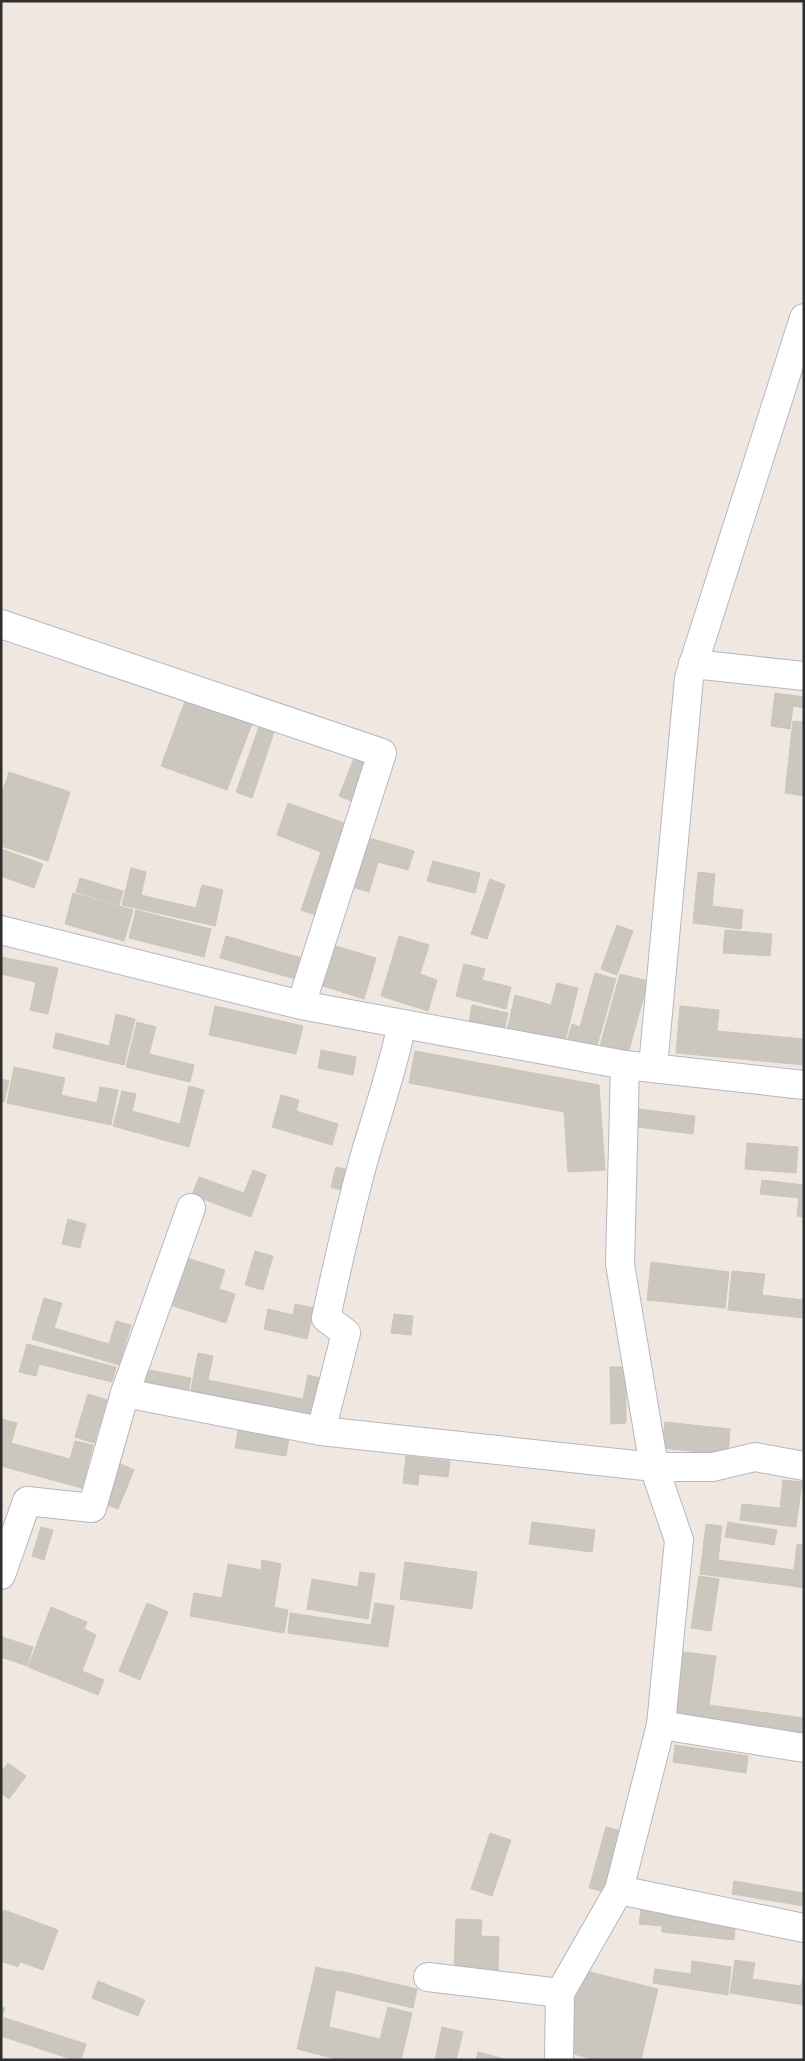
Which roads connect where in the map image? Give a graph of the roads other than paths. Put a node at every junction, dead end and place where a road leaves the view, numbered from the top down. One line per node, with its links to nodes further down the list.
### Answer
1 (804, 318): 3 (street)
2 (1, 624): 6 (street)
3 (693, 664): 4 (street); 9 (street)
4 (804, 676)
5 (1, 930): 6 (street)
6 (301, 1005): 7 (street)
7 (402, 1024): 8 (street); 13 (street)
8 (625, 1065): 9 (street); 15 (street)
9 (652, 1067): 10 (street)
10 (804, 1085)
11 (191, 1208): 12 (street)
12 (125, 1393): 13 (street); 16 (street)
13 (322, 1431): 15 (street)
14 (804, 1466): 15 (street)
15 (654, 1467): 17 (street)
16 (1, 1575)
17 (661, 1725): 18 (street); 19 (street)
18 (804, 1748)
19 (619, 1890): 20 (street); 22 (street)
20 (804, 1928)
21 (428, 1978): 22 (street)
22 (560, 1993): 23 (street)
23 (559, 2060)

